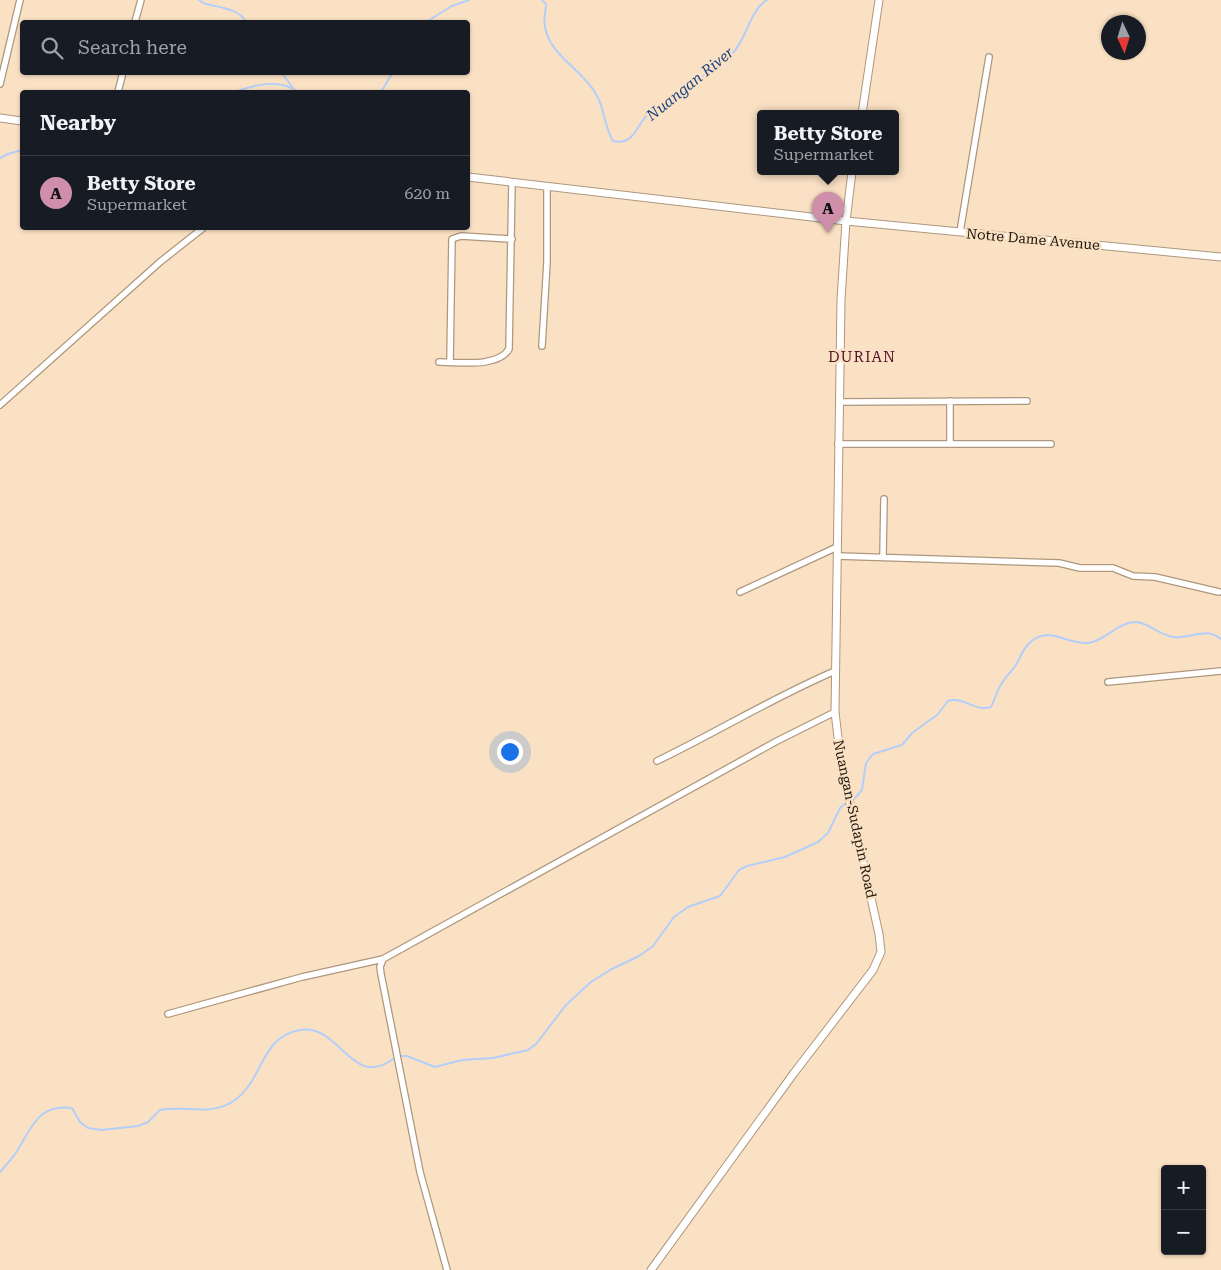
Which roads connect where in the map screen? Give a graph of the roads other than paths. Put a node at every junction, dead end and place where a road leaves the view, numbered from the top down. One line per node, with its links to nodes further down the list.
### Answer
1 (20, 0): 7 (street)
2 (141, 0): 4 (street)
3 (879, 0): 9 (street)
4 (136, 20)
5 (989, 57): 18 (street)
6 (122, 75): 8 (street)
7 (0, 84)
8 (118, 90)
9 (863, 110)
10 (0, 118): 11 (street)
11 (20, 121)
12 (852, 175): 16 (street, Nuangan-Sudapin Road)
13 (470, 177): 14 (street, Notre Dame Avenue)
14 (512, 182): 15 (street, Notre Dame Avenue); 19 (street)
15 (547, 186): 16 (street, Notre Dame Avenue); 21 (street)
16 (846, 221): 18 (street, Notre Dame Avenue); 26 (street, Nuangan-Sudapin Road)
17 (200, 230): 27 (street)
18 (960, 232): 20 (street, Notre Dame Avenue)
19 (512, 239): 23 (street); 23 (street)
20 (1221, 257)
21 (542, 346)
22 (439, 362): 23 (street)
23 (450, 362)
24 (950, 401): 25 (street); 26 (street); 29 (street)
25 (1027, 401)
26 (839, 402): 28 (street, Nuangan-Sudapin Road)
27 (0, 405)
28 (838, 444): 29 (street); 32 (street, Nuangan-Sudapin Road)
29 (950, 444): 30 (street)
30 (1052, 444)
31 (884, 499): 34 (street)
32 (837, 547): 33 (street, Nuangan-Sudapin Road); 35 (street)
33 (837, 556): 34 (street); 37 (street, Nuangan-Sudapin Road)
34 (883, 557): 36 (street)
35 (740, 592)
36 (1219, 592)
37 (835, 671): 40 (street, Nuangan-Sudapin Road); 41 (street)
38 (1221, 671): 39 (street)
39 (1108, 682)
40 (835, 712): 42 (street); 45 (street, Nuangan-Sudapin Road)
41 (657, 761)
42 (383, 960): 43 (street); 44 (street)
43 (168, 1014)
44 (447, 1270)
45 (651, 1270)

